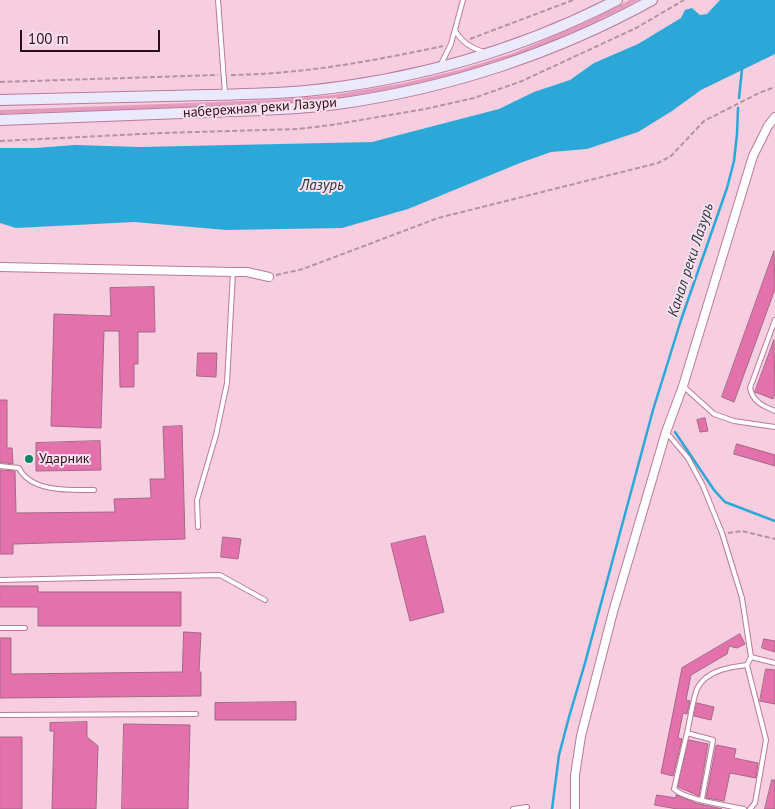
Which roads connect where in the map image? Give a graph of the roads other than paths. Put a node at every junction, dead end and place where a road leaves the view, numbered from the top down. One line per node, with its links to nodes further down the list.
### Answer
1 (218, 0): 8 (lane)
2 (463, 0): 5 (lane)
3 (617, 0): 6 (main road, набережная реки Лазури)
4 (652, 0): 11 (main road, набережная реки Лазури)
5 (455, 29): 6 (lane); 7 (lane)
6 (489, 53): 7 (main road, набережная реки Лазури)
7 (440, 67): 8 (main road, набережная реки Лазури)
8 (225, 94): 9 (main road, набережная реки Лазури)
9 (0, 100)
10 (775, 117): 16 (street)
11 (0, 120)
12 (0, 267): 13 (street)
13 (233, 272): 14 (street); 22 (lane)
14 (268, 277)
15 (775, 320): 17 (lane)
16 (683, 386): 18 (lane); 19 (street)
17 (775, 411)
18 (775, 427)
19 (666, 432): 27 (lane); 36 (street)
20 (0, 466): 21 (lane)
21 (94, 490)
22 (198, 527)
23 (0, 580): 24 (lane)
24 (265, 600)
25 (0, 628): 26 (lane)
26 (25, 628)
27 (751, 657): 28 (lane); 29 (lane)
28 (775, 663)
29 (747, 665): 32 (lane); 38 (lane)
30 (196, 714): 31 (lane)
31 (0, 715)
32 (687, 733): 33 (lane); 33 (lane)
33 (702, 799): 37 (lane)
34 (527, 807): 35 (lane)
35 (513, 809)
36 (575, 809)
37 (744, 809)
38 (750, 809)

